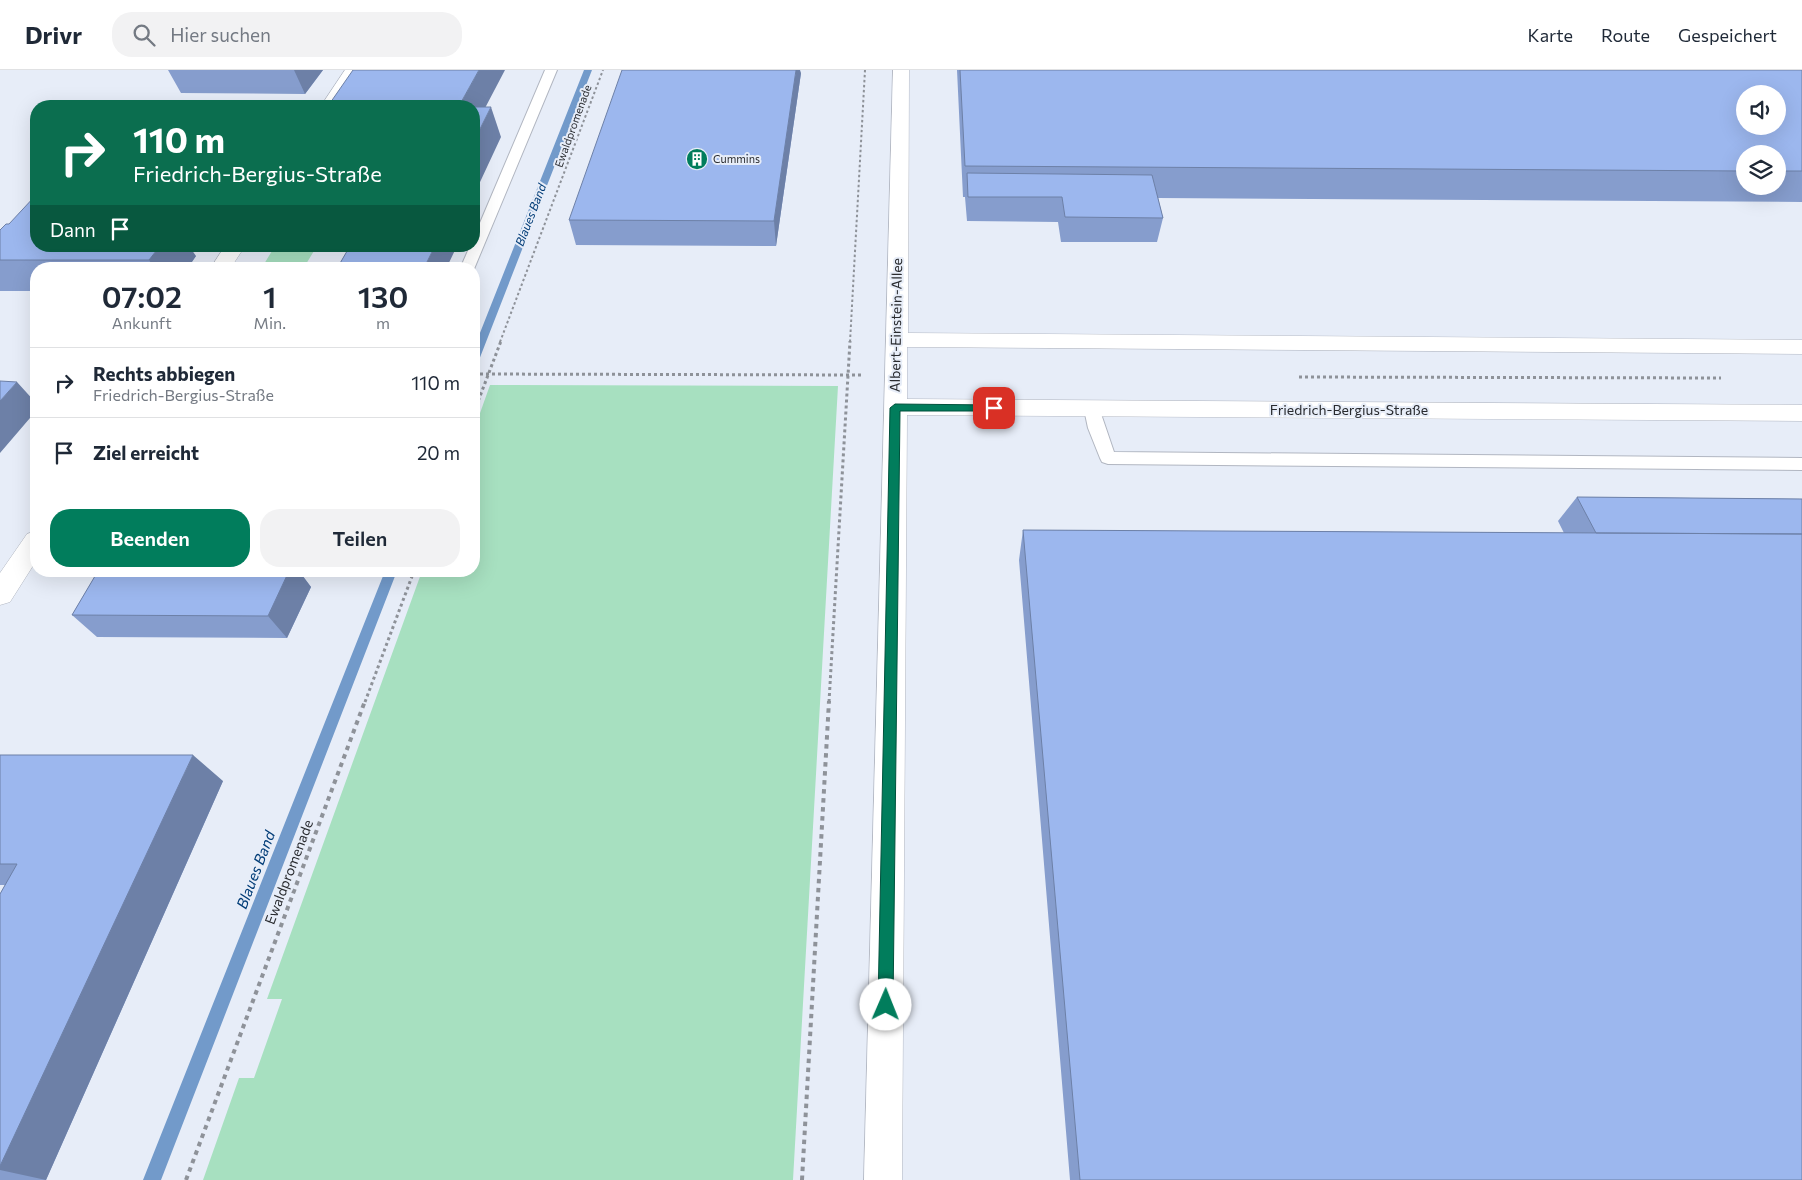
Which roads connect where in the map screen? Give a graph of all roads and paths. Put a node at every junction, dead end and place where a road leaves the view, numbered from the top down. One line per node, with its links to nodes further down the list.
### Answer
1 (353, 70): 6 (street)
2 (551, 70): 7 (lane)
3 (603, 70): 10 (path, Ewaldpromenade)
4 (865, 70): 19 (path)
5 (901, 70): 8 (street, Albert-Einstein-Allee)
6 (333, 100)
7 (480, 238)
8 (896, 340): 9 (street); 11 (street, Albert-Einstein-Allee)
9 (1802, 348)
10 (480, 396)
11 (895, 408): 12 (street, Friedrich-Bergius-Straße); 20 (street, Albert-Einstein-Allee)
12 (1092, 409): 13 (street, Friedrich-Bergius-Straße); 14 (lane)
13 (1802, 413)
14 (1802, 464)
15 (30, 550): 17 (street)
16 (412, 577): 18 (path, Ewaldpromenade)
17 (0, 594)
18 (186, 1180)
19 (802, 1180)
20 (883, 1180)

